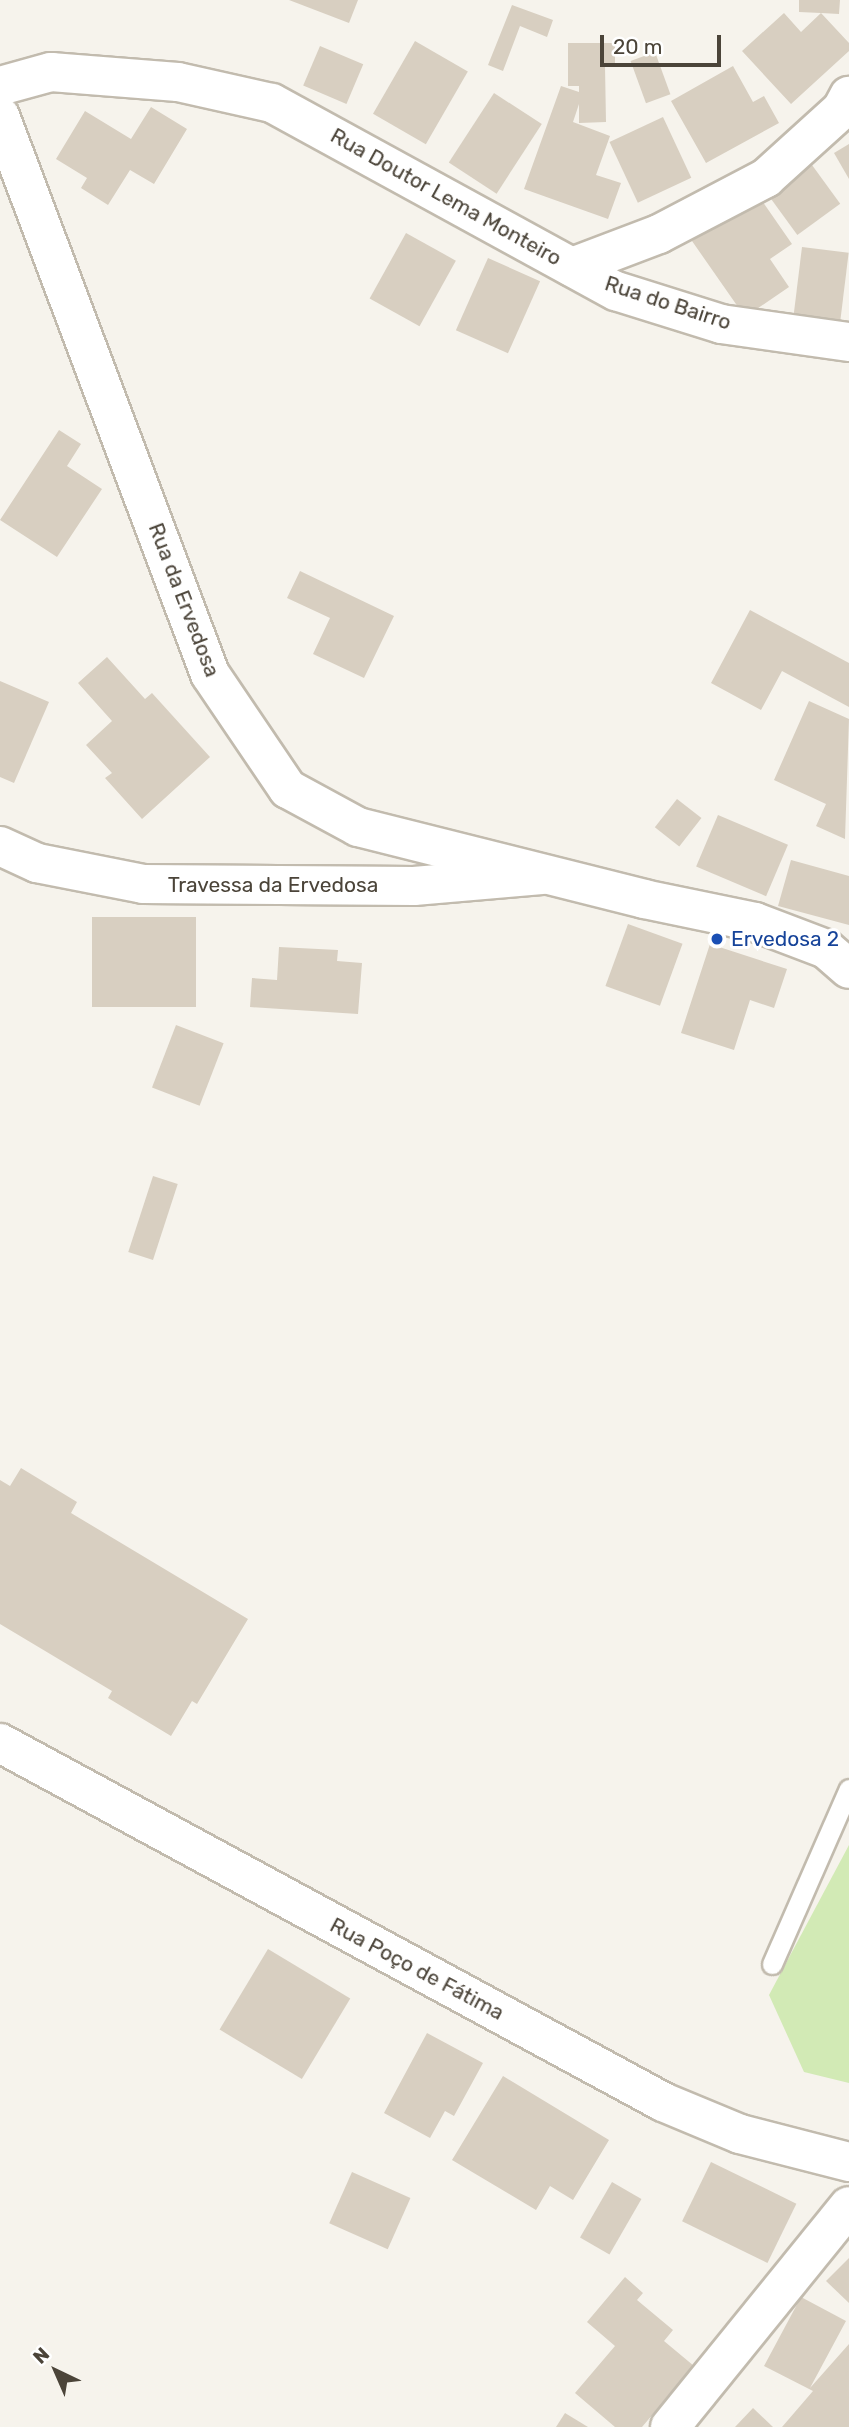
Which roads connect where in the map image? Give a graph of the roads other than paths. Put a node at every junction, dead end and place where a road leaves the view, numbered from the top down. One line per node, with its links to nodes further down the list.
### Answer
1 (0, 86): 4 (street, Rua Doutor Lema Monteiro)
2 (847, 104): 4 (street, Rua Doutor Lema Monteiro)
3 (0, 116): 7 (street, Rua da Ervedosa)
4 (572, 267): 5 (street, Rua do Bairro)
5 (849, 342)
6 (0, 846): 7 (street, Travessa da Ervedosa)
7 (551, 875): 8 (street, Rua da Ervedosa)
8 (849, 969)
9 (0, 1743): 12 (street, Rua Poço de Fátima)
10 (849, 1789): 11 (lane)
11 (772, 1964)
12 (849, 2162)
13 (849, 2206): 14 (street)
14 (670, 2427)

